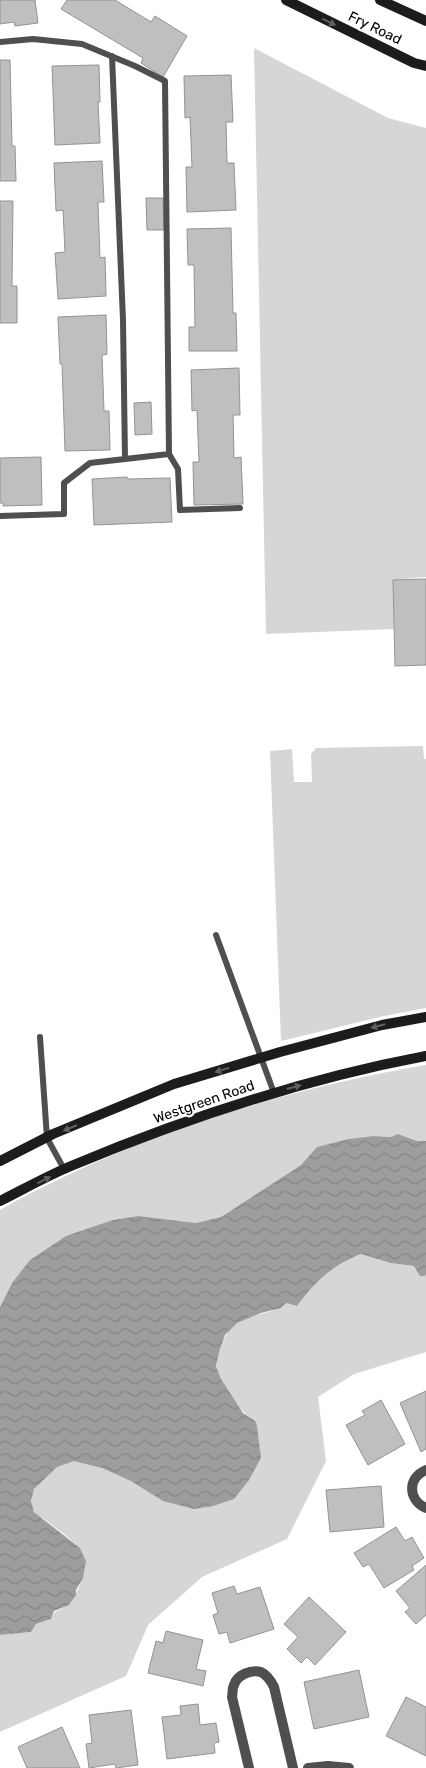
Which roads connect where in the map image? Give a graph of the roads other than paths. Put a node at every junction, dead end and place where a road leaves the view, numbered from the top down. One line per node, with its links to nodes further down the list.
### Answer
1 (286, 0): 6 (street, Fry Road, one-way to 6)
2 (380, 0): 3 (street, Fry Road)
3 (426, 21)
4 (0, 42): 5 (lane)
5 (112, 56): 7 (lane); 8 (lane)
6 (426, 66)
7 (169, 454): 8 (lane); 9 (lane)
8 (125, 459): 10 (lane)
9 (240, 508)
10 (0, 516)
11 (216, 935): 15 (lane)
12 (426, 1017): 15 (street, Westgreen Road, one-way to 15)
13 (40, 1036): 17 (lane)
14 (426, 1056): 16 (street, Westgreen Road, one-way to 14)
15 (261, 1058): 16 (lane); 17 (street, Westgreen Road, one-way to 17)
16 (274, 1093): 19 (street, Westgreen Road)
17 (47, 1138): 18 (street, Westgreen Road); 19 (lane)
18 (0, 1161)
19 (64, 1170): 20 (street, Westgreen Road, one-way to 19)
20 (0, 1201)
21 (426, 1470): 22 (street)
22 (426, 1508)
23 (249, 1768): 24 (street)
24 (293, 1768)
25 (308, 1768): 26 (street)
26 (349, 1768)

